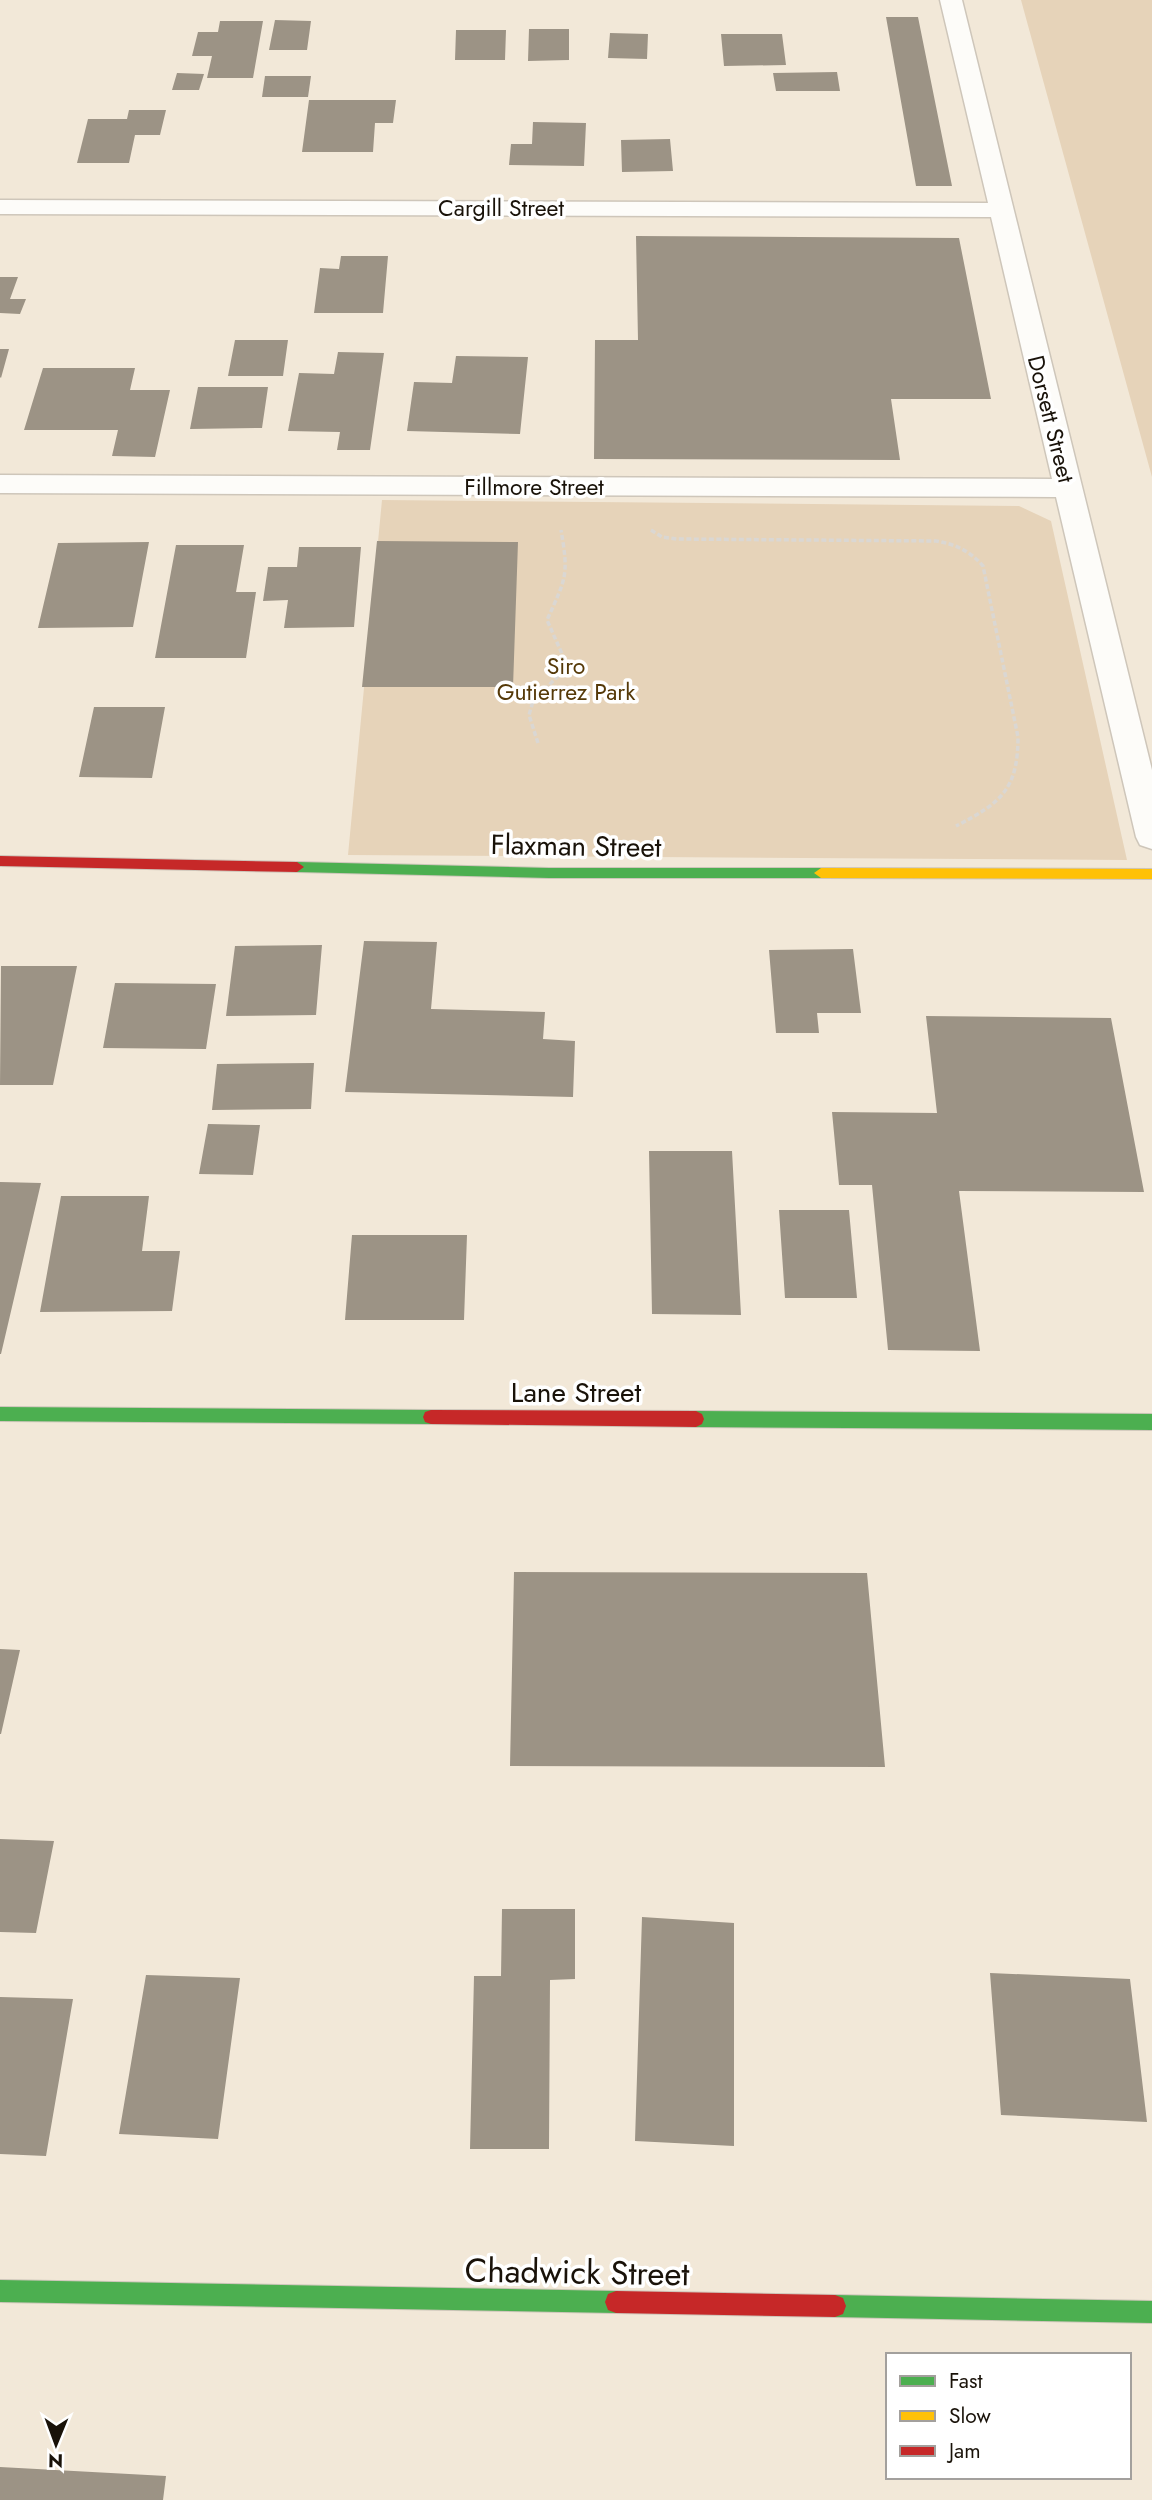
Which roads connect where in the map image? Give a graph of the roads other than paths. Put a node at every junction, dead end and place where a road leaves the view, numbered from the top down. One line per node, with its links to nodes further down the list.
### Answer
1 (951, 0): 3 (street, Dorsett Street)
2 (0, 207): 3 (street, Cargill Street)
3 (1001, 210): 5 (street, Dorsett Street)
4 (0, 484): 5 (street, Fillmore Street)
5 (1068, 488): 6 (street, Dorsett Street)
6 (1152, 837)
7 (0, 861): 8 (street, Flaxman Street)
8 (1152, 874)
9 (0, 1414): 10 (street, Lane Street)
10 (1152, 1422)
11 (0, 2291): 12 (street, Chadwick Street)
12 (1152, 2312)

